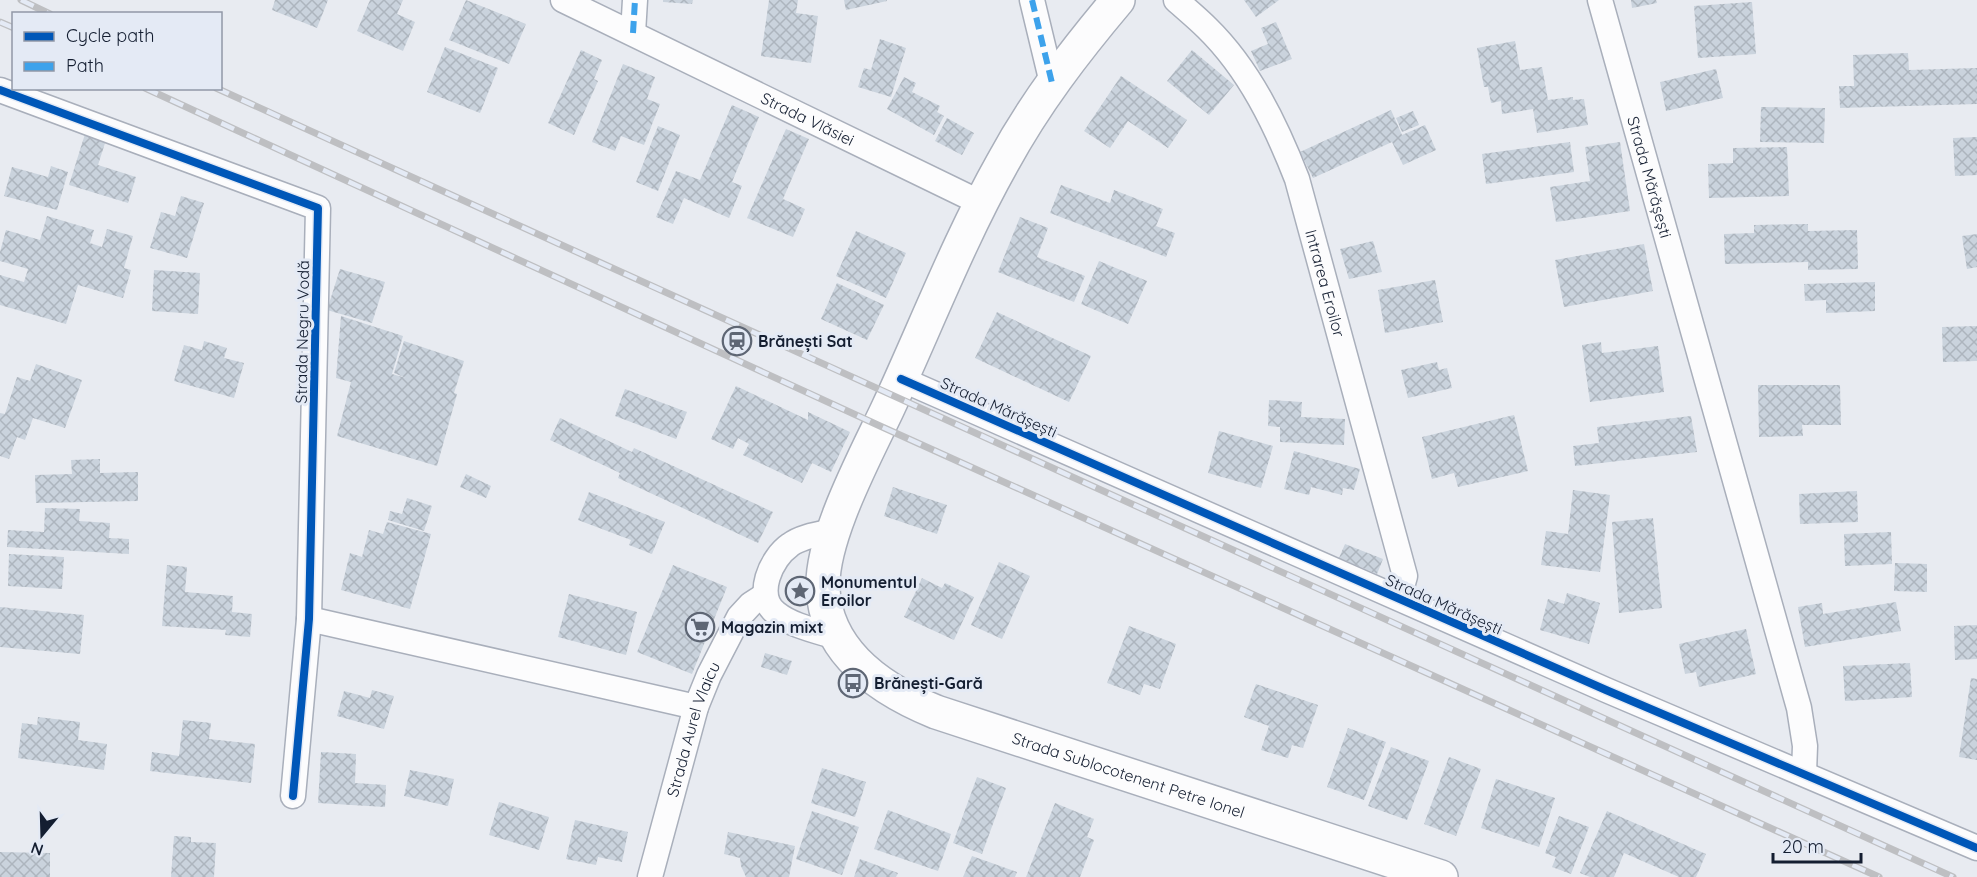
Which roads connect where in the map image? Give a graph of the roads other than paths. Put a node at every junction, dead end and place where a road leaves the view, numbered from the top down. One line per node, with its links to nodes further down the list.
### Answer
1 (563, 0): 7 (street, Strada Vlăsiei)
2 (635, 0): 7 (street)
3 (1032, 0): 8 (street)
4 (1119, 0): 8 (main road, Strada Sublocotenent Petre Ionel)
5 (1176, 0): 14 (street, Intrarea Eroilor)
6 (1600, 0): 18 (street, Strada Mărășești)
7 (633, 33): 10 (street, Strada Vlăsiei)
8 (1052, 83): 10 (main road, Strada Sublocotenent Petre Ionel)
9 (0, 90): 15 (street, Strada Negru Vodă)
10 (981, 203): 11 (main road, Strada Sublocotenent Petre Ionel)
11 (901, 379): 12 (main road, Strada Sublocotenent Petre Ionel); 14 (street, Strada Mărășești)
12 (834, 531): 13 (street); 16 (main road, Strada Sublocotenent Petre Ionel)
13 (765, 595): 16 (street); 17 (street, Strada Aurel Vlaicu)
14 (1399, 598): 18 (street, Strada Mărășești)
15 (309, 619): 17 (street); 19 (street, Strada Negru Vodă)
16 (836, 637): 22 (main road, Strada Sublocotenent Petre Ionel)
17 (696, 707): 21 (street, Strada Aurel Vlaicu)
18 (1804, 773): 20 (street, Strada Mărășești)
19 (293, 796)
20 (1977, 848)
21 (650, 877)
22 (1441, 877)

